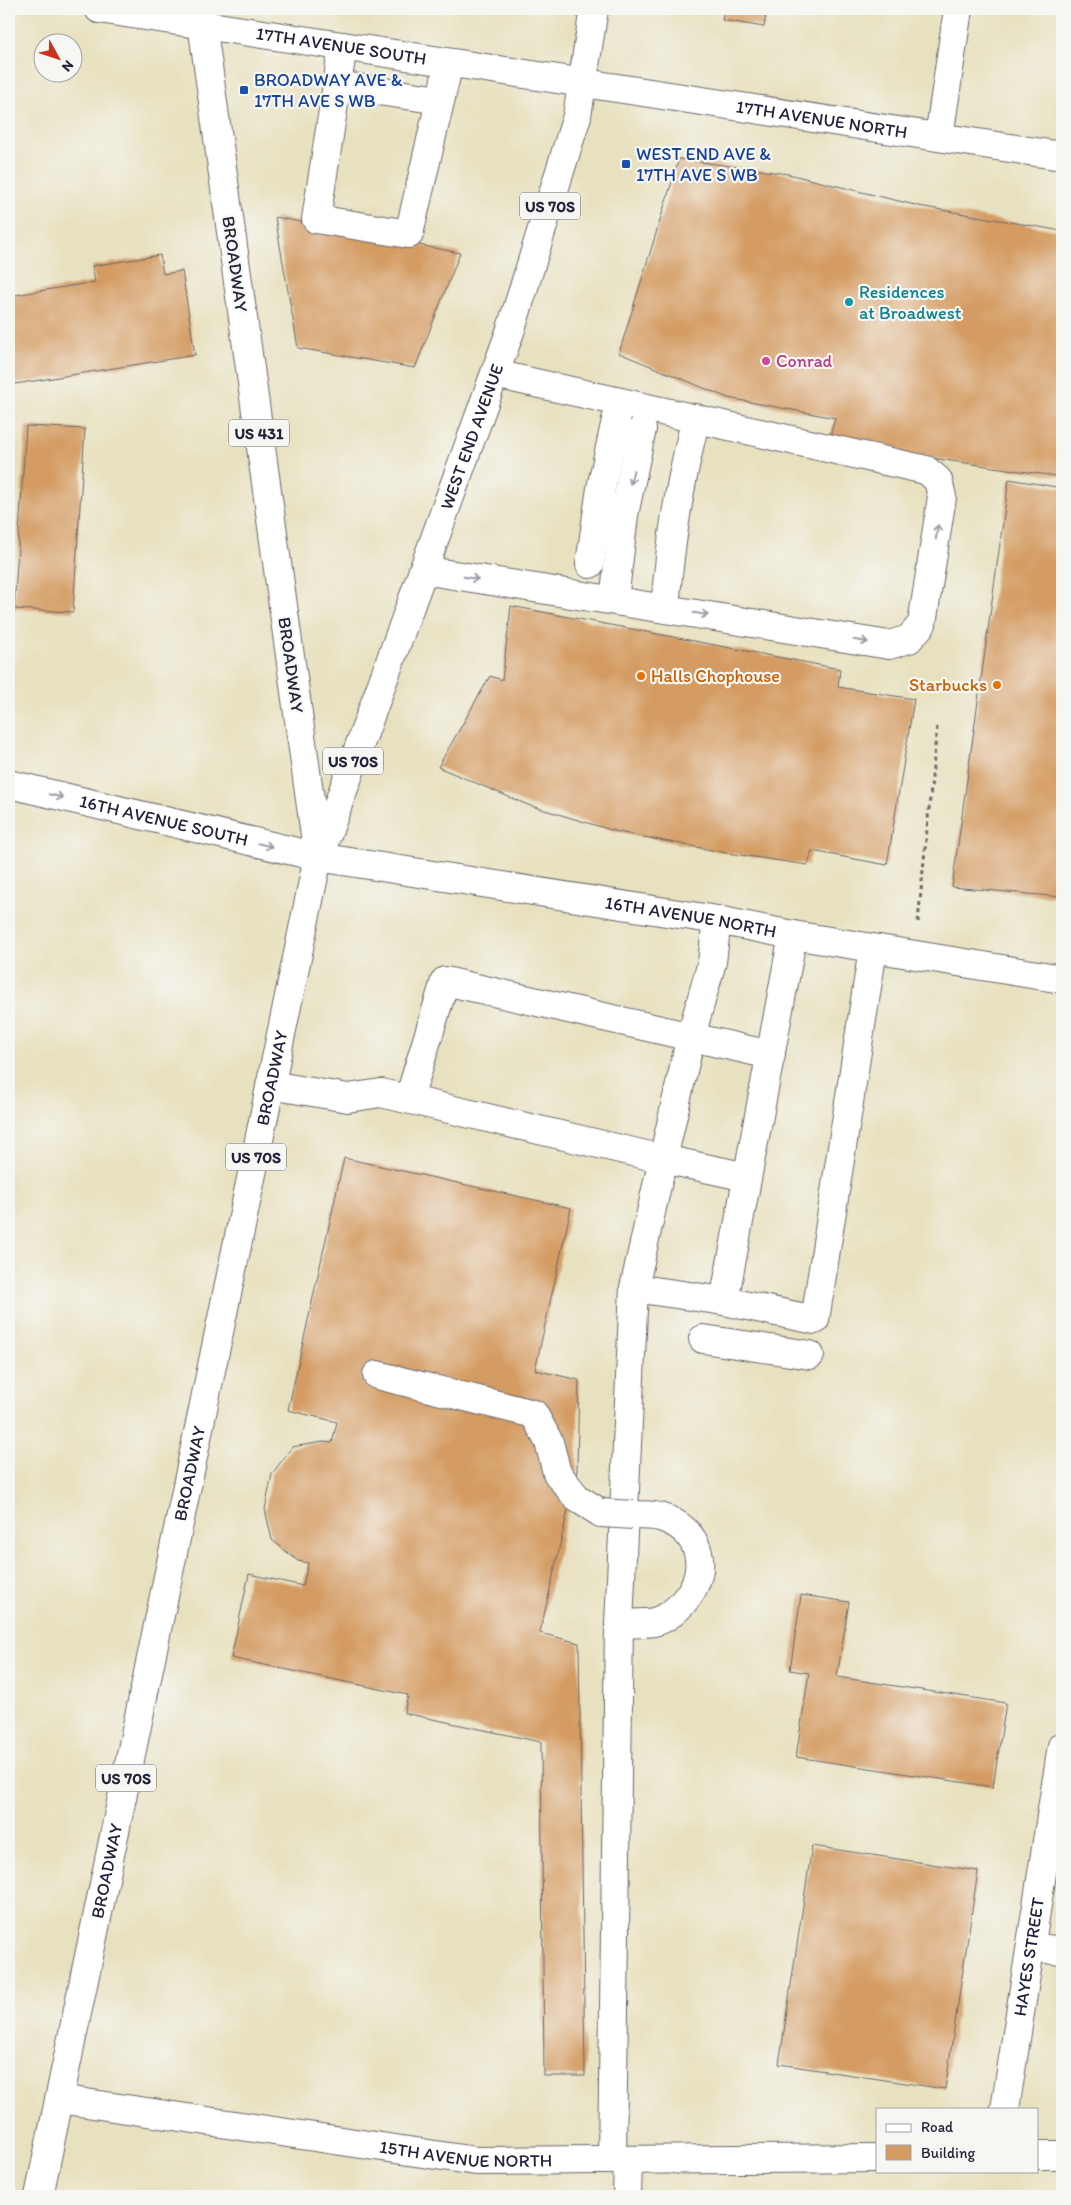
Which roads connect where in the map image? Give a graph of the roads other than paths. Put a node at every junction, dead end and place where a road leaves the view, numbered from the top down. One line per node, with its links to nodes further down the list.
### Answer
1 (99, 9): 4 (street, 17TH AVENUE SOUTH)
2 (594, 9): 7 (street, WEST END AVENUE / US 70S)
3 (958, 9): 10 (street)
4 (201, 16): 5 (street, 17TH AVENUE SOUTH); 21 (street, BROADWAY / US 431)
5 (343, 46): 6 (street, 17TH AVENUE SOUTH); 8 (street)
6 (449, 63): 7 (street, 17TH AVENUE SOUTH); 9 (street)
7 (582, 82): 10 (street, 17TH AVENUE NORTH); 12 (street, WEST END AVENUE / US 70S)
8 (337, 85): 9 (street); 9 (street)
9 (440, 100)
10 (939, 137): 11 (street, 17TH AVENUE NORTH)
11 (1062, 156)
12 (495, 374): 13 (street); 17 (street, WEST END AVENUE / US 70S)
13 (620, 402): 14 (street); 16 (street)
14 (696, 418): 19 (street); 19 (street, one-way to 14)
15 (642, 429): 18 (street, one-way to 18)
16 (590, 564)
17 (423, 570): 18 (street, one-way to 18); 21 (street, WEST END AVENUE / US 70S)
18 (614, 600): 19 (street)
19 (665, 608)
20 (9, 784): 21 (street, 16TH AVENUE SOUTH, one-way to 21)
21 (318, 858): 22 (street, 16TH AVENUE NORTH); 28 (street, BROADWAY / US 70S)
22 (717, 920): 23 (street, 16TH AVENUE NORTH); 26 (street)
23 (793, 935): 24 (street, 16TH AVENUE NORTH); 27 (street)
24 (873, 949): 25 (street, 16TH AVENUE NORTH); 33 (street)
25 (1062, 980)
26 (691, 1036): 27 (street); 29 (street); 30 (street)
27 (771, 1056): 31 (street)
28 (270, 1085): 29 (street); 41 (street, BROADWAY / US 70S)
29 (409, 1099): 30 (street)
30 (663, 1159): 31 (street); 32 (street)
31 (747, 1177): 33 (street)
32 (634, 1288): 33 (street); 37 (street)
33 (724, 1302)
34 (703, 1339): 35 (street)
35 (810, 1355)
36 (376, 1375): 37 (street, bridge)
37 (620, 1624): 46 (street)
38 (1062, 1746): 39 (street, HAYES STREET)
39 (1031, 1947): 40 (street); 42 (street, HAYES STREET)
40 (1062, 1951)
41 (59, 2099): 46 (street, 15TH AVENUE NORTH); 47 (street, BROADWAY / US 70S)
42 (1005, 2108)
43 (1062, 2155): 44 (street)
44 (1038, 2156)
45 (876, 2158): 46 (street, 15TH AVENUE NORTH)
46 (620, 2160): 48 (street)
47 (39, 2196)
48 (627, 2196)

